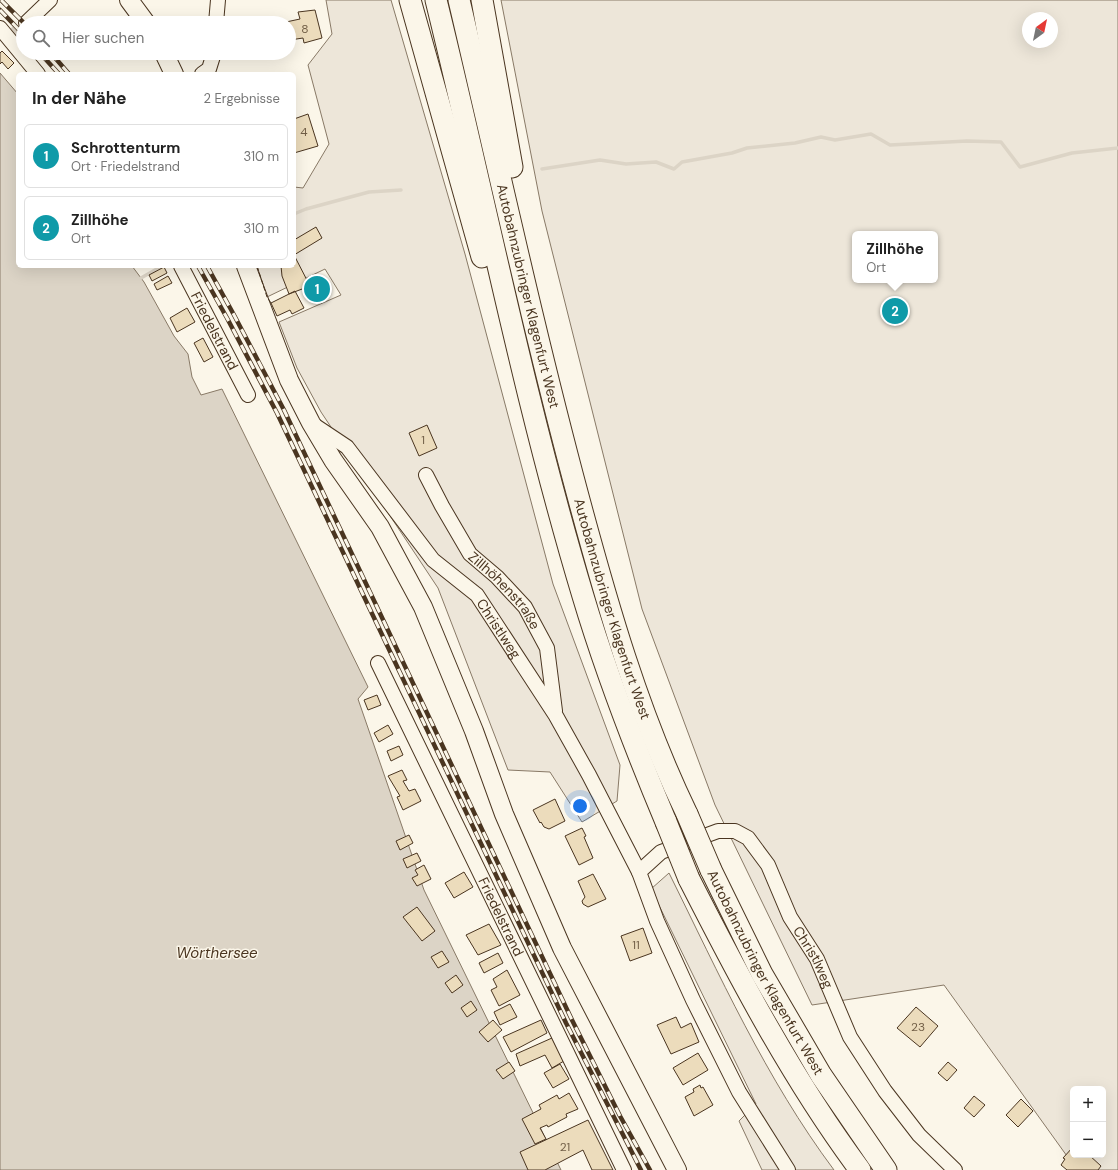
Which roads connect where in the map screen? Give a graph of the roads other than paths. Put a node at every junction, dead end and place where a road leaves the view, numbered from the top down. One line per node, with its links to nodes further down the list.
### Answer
1 (50, 0): 8 (street)
2 (129, 0): 9 (main road)
3 (218, 0): 10 (street)
4 (410, 0): 22 (highway)
5 (436, 0): 22 (highway, Autobahnzubringer Klagenfurt West)
6 (459, 0): 19 (highway, Autobahnzubringer Klagenfurt West)
7 (482, 0): 19 (highway)
8 (33, 16)
9 (141, 16)
10 (217, 16)
11 (0, 28): 12 (street)
12 (16, 47)
13 (26, 60): 16 (street)
14 (167, 60): 17 (main road)
15 (212, 60): 18 (street)
16 (36, 72)
17 (173, 72)
18 (205, 72)
19 (517, 249): 33 (highway, Autobahnzubringer Klagenfurt West, bridge)
20 (182, 268): 23 (street, Friedelstrand)
21 (247, 268): 24 (main road)
22 (510, 318): 32 (highway, Autobahnzubringer Klagenfurt West, bridge)
23 (248, 395)
24 (311, 423): 27 (street, Christlweg); 30 (main road)
25 (426, 475): 27 (street, Zillhöhenstraße)
26 (378, 663): 29 (street, Friedelstrand)
27 (556, 716): 28 (street, Christlweg)
28 (639, 872): 31 (street, Christlweg); 34 (street, Christlweg)
29 (624, 1170)
30 (677, 1170)
31 (788, 1170)
32 (860, 1170)
33 (886, 1170)
34 (955, 1170)

